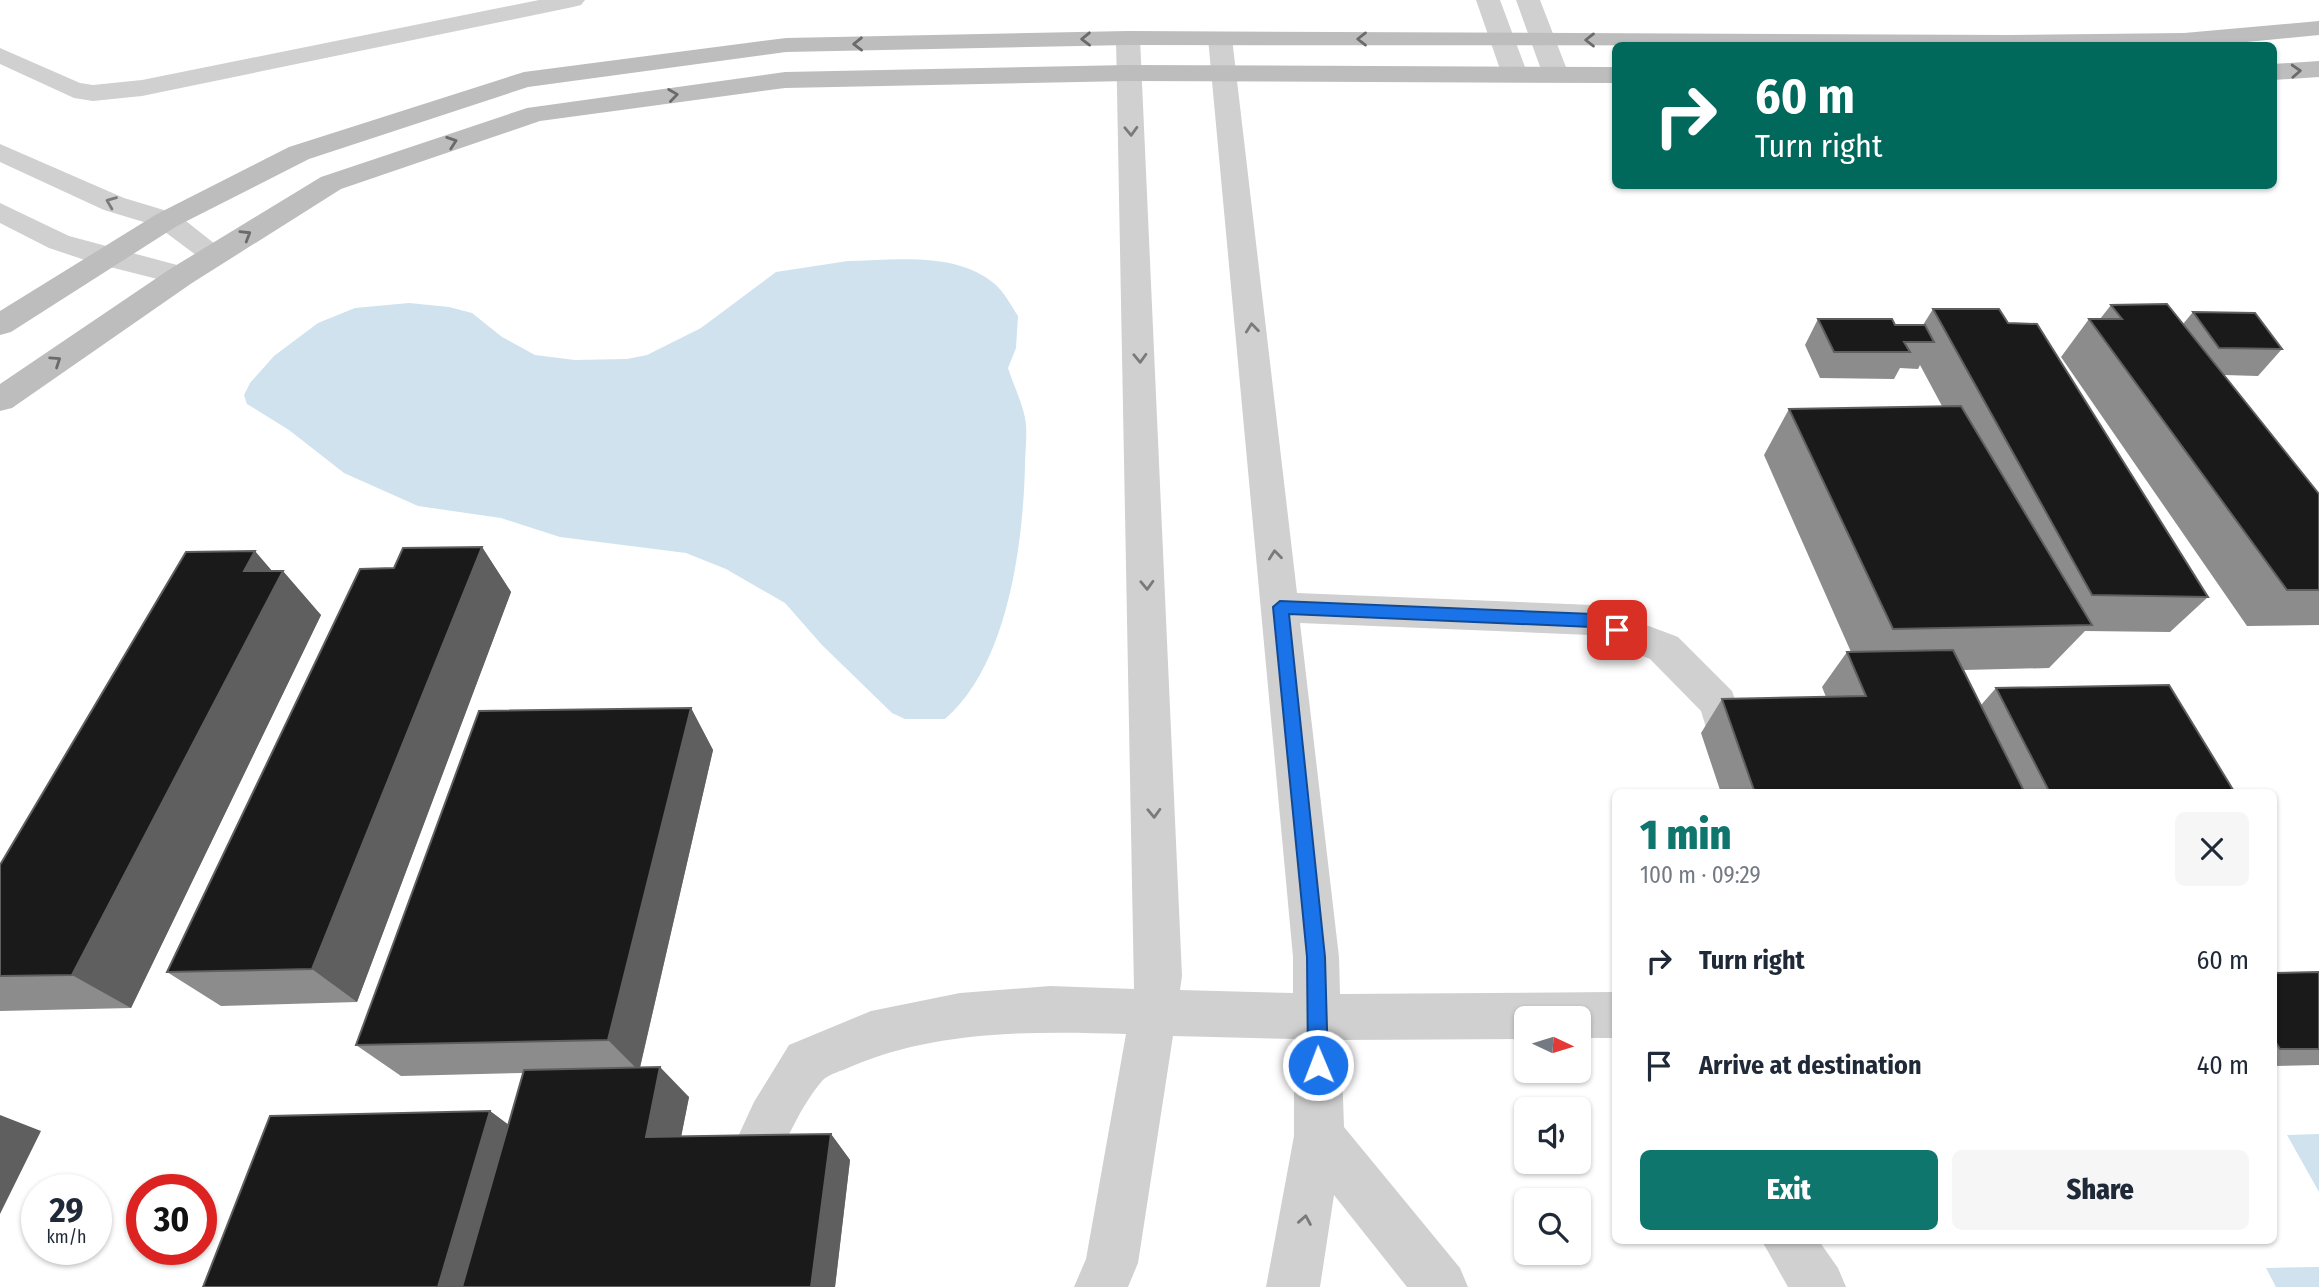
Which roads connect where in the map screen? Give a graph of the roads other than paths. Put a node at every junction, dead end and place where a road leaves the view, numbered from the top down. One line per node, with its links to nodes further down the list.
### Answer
1 (573, 0): 7 (street)
2 (1488, 0): 5 (street)
3 (1528, 0): 6 (street)
4 (2319, 28): 6 (main road, one-way to 6)
5 (1503, 40): 6 (main road); 9 (main road, one-way to 9); 12 (street)
6 (1541, 40): 13 (street)
7 (0, 55)
8 (1128, 55): 9 (main road); 17 (main road, one-way to 17); 18 (main road, one-way to 8); 25 (street, one-way to 25)
9 (1223, 56): 12 (main road); 23 (street, one-way to 9)
10 (2319, 69): 11 (main road, one-way to 10)
11 (2277, 72)
12 (1515, 75): 13 (main road)
13 (1556, 75): 14 (main road)
14 (1612, 75)
15 (0, 152): 17 (street, one-way to 15)
16 (0, 212): 19 (street)
17 (167, 220): 18 (street); 19 (main road)
18 (214, 255): 20 (main road)
19 (104, 257): 20 (street); 21 (main road)
20 (181, 276): 22 (main road, one-way to 20)
21 (0, 326)
22 (0, 400)
23 (1280, 607): 24 (street); 27 (street)
24 (1746, 789)
25 (1154, 1010): 27 (street); 29 (street); 31 (street)
26 (1612, 1015): 27 (street)
27 (1317, 1017): 28 (street)
28 (1319, 1136): 32 (street, one-way to 28); 33 (street)
29 (727, 1224)
30 (1790, 1244): 34 (street)
31 (1101, 1287)
32 (1293, 1287)
33 (1441, 1287)
34 (1819, 1287)

